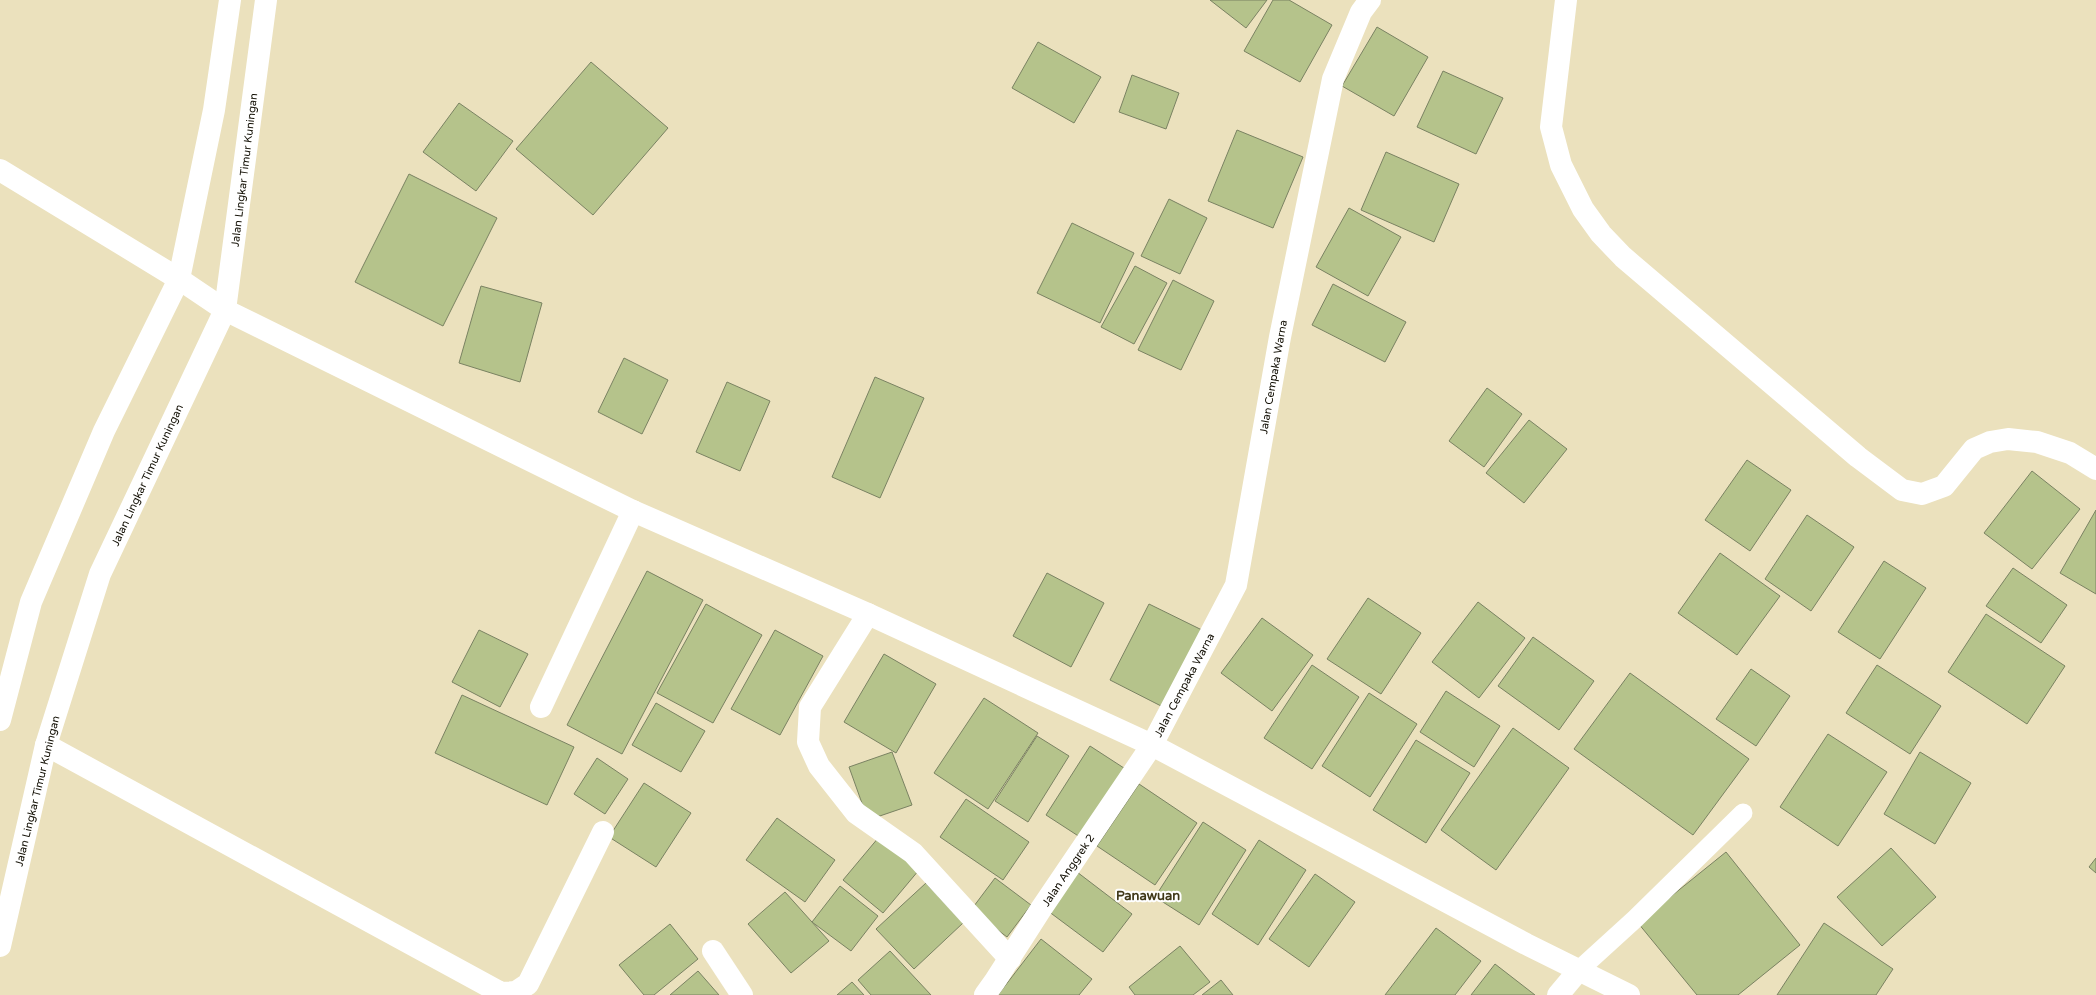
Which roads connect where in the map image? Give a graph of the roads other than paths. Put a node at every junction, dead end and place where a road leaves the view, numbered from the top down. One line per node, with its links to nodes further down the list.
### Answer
1 (230, 0): 6 (street)
2 (266, 0): 7 (street, Jalan Lingkar Timur Kuningan)
3 (1370, 0): 14 (street, Jalan Cempaka Warna)
4 (1566, 0): 8 (street)
5 (0, 170): 6 (street)
6 (179, 279): 7 (street); 12 (street)
7 (225, 310): 9 (street); 13 (street, Jalan Lingkar Timur Kuningan)
8 (2096, 469)
9 (633, 511): 10 (street); 11 (street)
10 (868, 614): 14 (street); 19 (street)
11 (541, 708)
12 (0, 720)
13 (46, 745): 16 (street); 17 (street, Jalan Lingkar Timur Kuningan)
14 (1152, 745): 19 (street, Jalan Anggrek 2); 20 (street)
15 (1743, 813): 20 (lane)
16 (604, 832)
17 (0, 946)
18 (713, 951): 21 (street)
19 (1010, 959): 22 (street, Jalan Anggrek 2)
20 (1579, 970): 23 (street); 24 (street)
21 (742, 995)
22 (984, 995)
23 (1558, 995)
24 (1630, 995)

